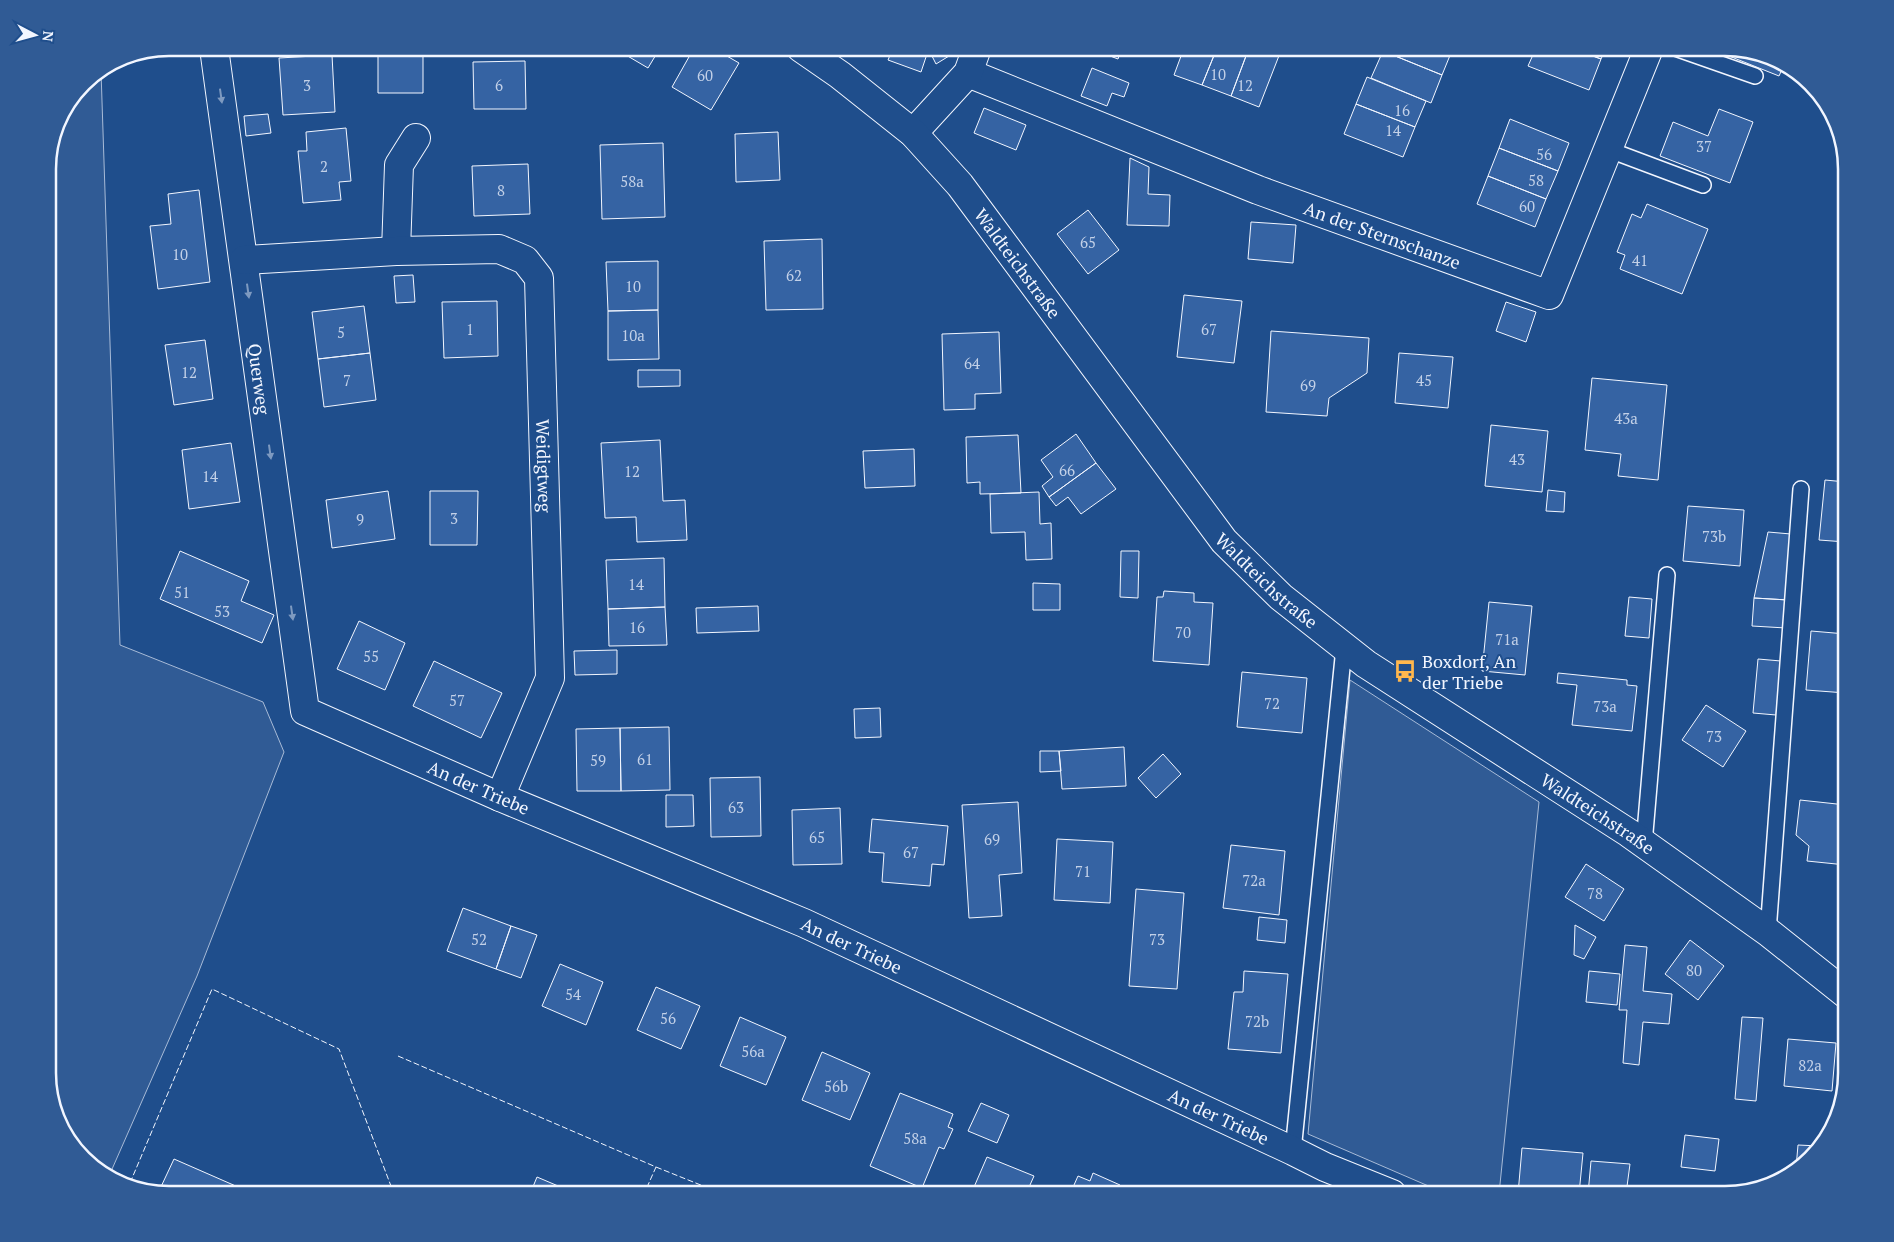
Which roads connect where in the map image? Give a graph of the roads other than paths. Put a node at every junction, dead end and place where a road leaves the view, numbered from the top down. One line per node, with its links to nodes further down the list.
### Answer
1 (215, 56): 13 (street, Querweg, one-way to 13)
2 (813, 56): 8 (street, Waldteichstraße)
3 (974, 56): 6 (street)
4 (1646, 56): 10 (street, An der Sternschanze)
5 (1698, 56): 7 (lane)
6 (968, 73): 8 (street); 10 (street, An der Sternschanze)
7 (1755, 76)
8 (913, 133): 16 (street, Waldteichstraße)
9 (416, 138): 12 (street)
10 (1607, 149): 11 (lane)
11 (1703, 185)
12 (396, 251): 13 (street, Weidigtweg); 18 (street, Weidigtweg)
13 (244, 260): 17 (street, Querweg, one-way to 17)
14 (1801, 489): 20 (lane)
15 (1667, 574): 19 (lane)
16 (1344, 648): 19 (street, Waldteichstraße); 22 (lane)
17 (305, 710): 18 (street, An der Triebe)
18 (500, 798): 22 (street, An der Triebe)
19 (1644, 844): 20 (street, Waldteichstraße)
20 (1768, 932): 21 (street, Waldteichstraße)
21 (1838, 988)
22 (1293, 1151): 23 (street, An der Triebe)
23 (1372, 1186)

